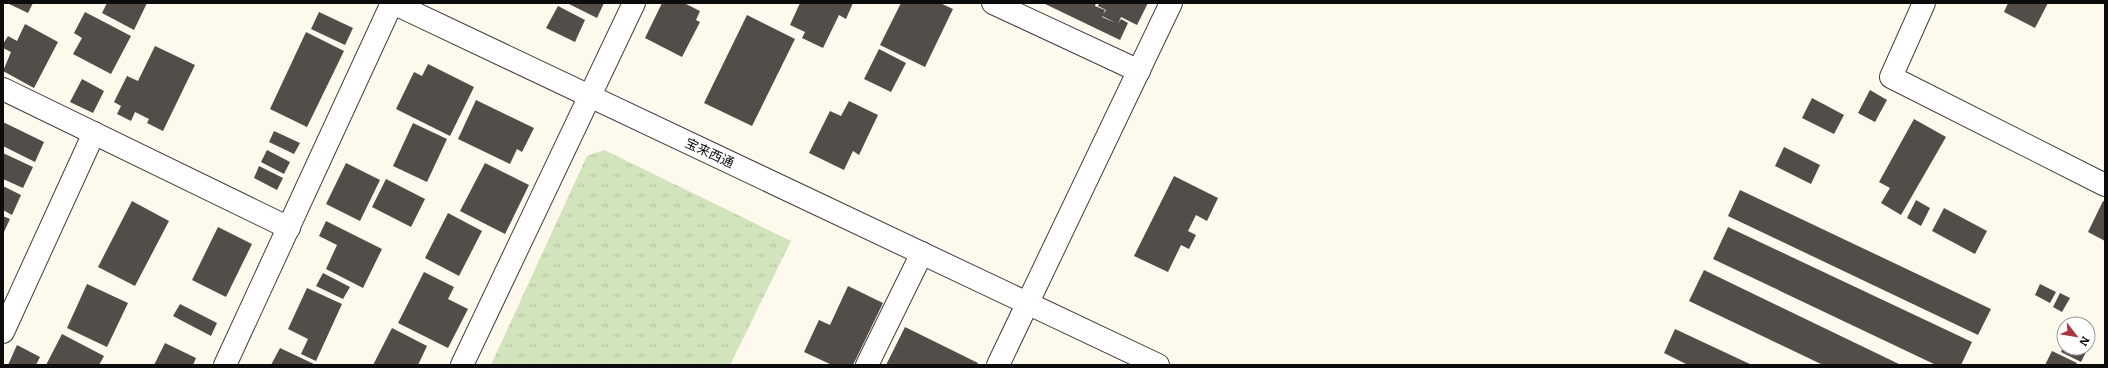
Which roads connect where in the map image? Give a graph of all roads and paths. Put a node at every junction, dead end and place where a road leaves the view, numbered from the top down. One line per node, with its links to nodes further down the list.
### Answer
1 (392, 3): 8 (street, 宝来西通); 11 (street)
2 (634, 3): 8 (street)
3 (993, 3): 6 (street)
4 (1171, 3): 6 (street)
5 (1924, 3): 10 (street)
6 (1139, 72): 13 (street)
7 (3, 89): 9 (street)
8 (590, 95): 12 (street, 宝来西通); 16 (street)
9 (94, 133): 11 (street); 14 (street)
10 (2105, 185)
11 (290, 228): 15 (street)
12 (922, 253): 13 (street, 宝来西通); 17 (street)
13 (1027, 303): 18 (street); 19 (street, 宝来西通)
14 (3, 332)
15 (225, 365)
16 (462, 365)
17 (867, 365)
18 (998, 365)
19 (1158, 365)

